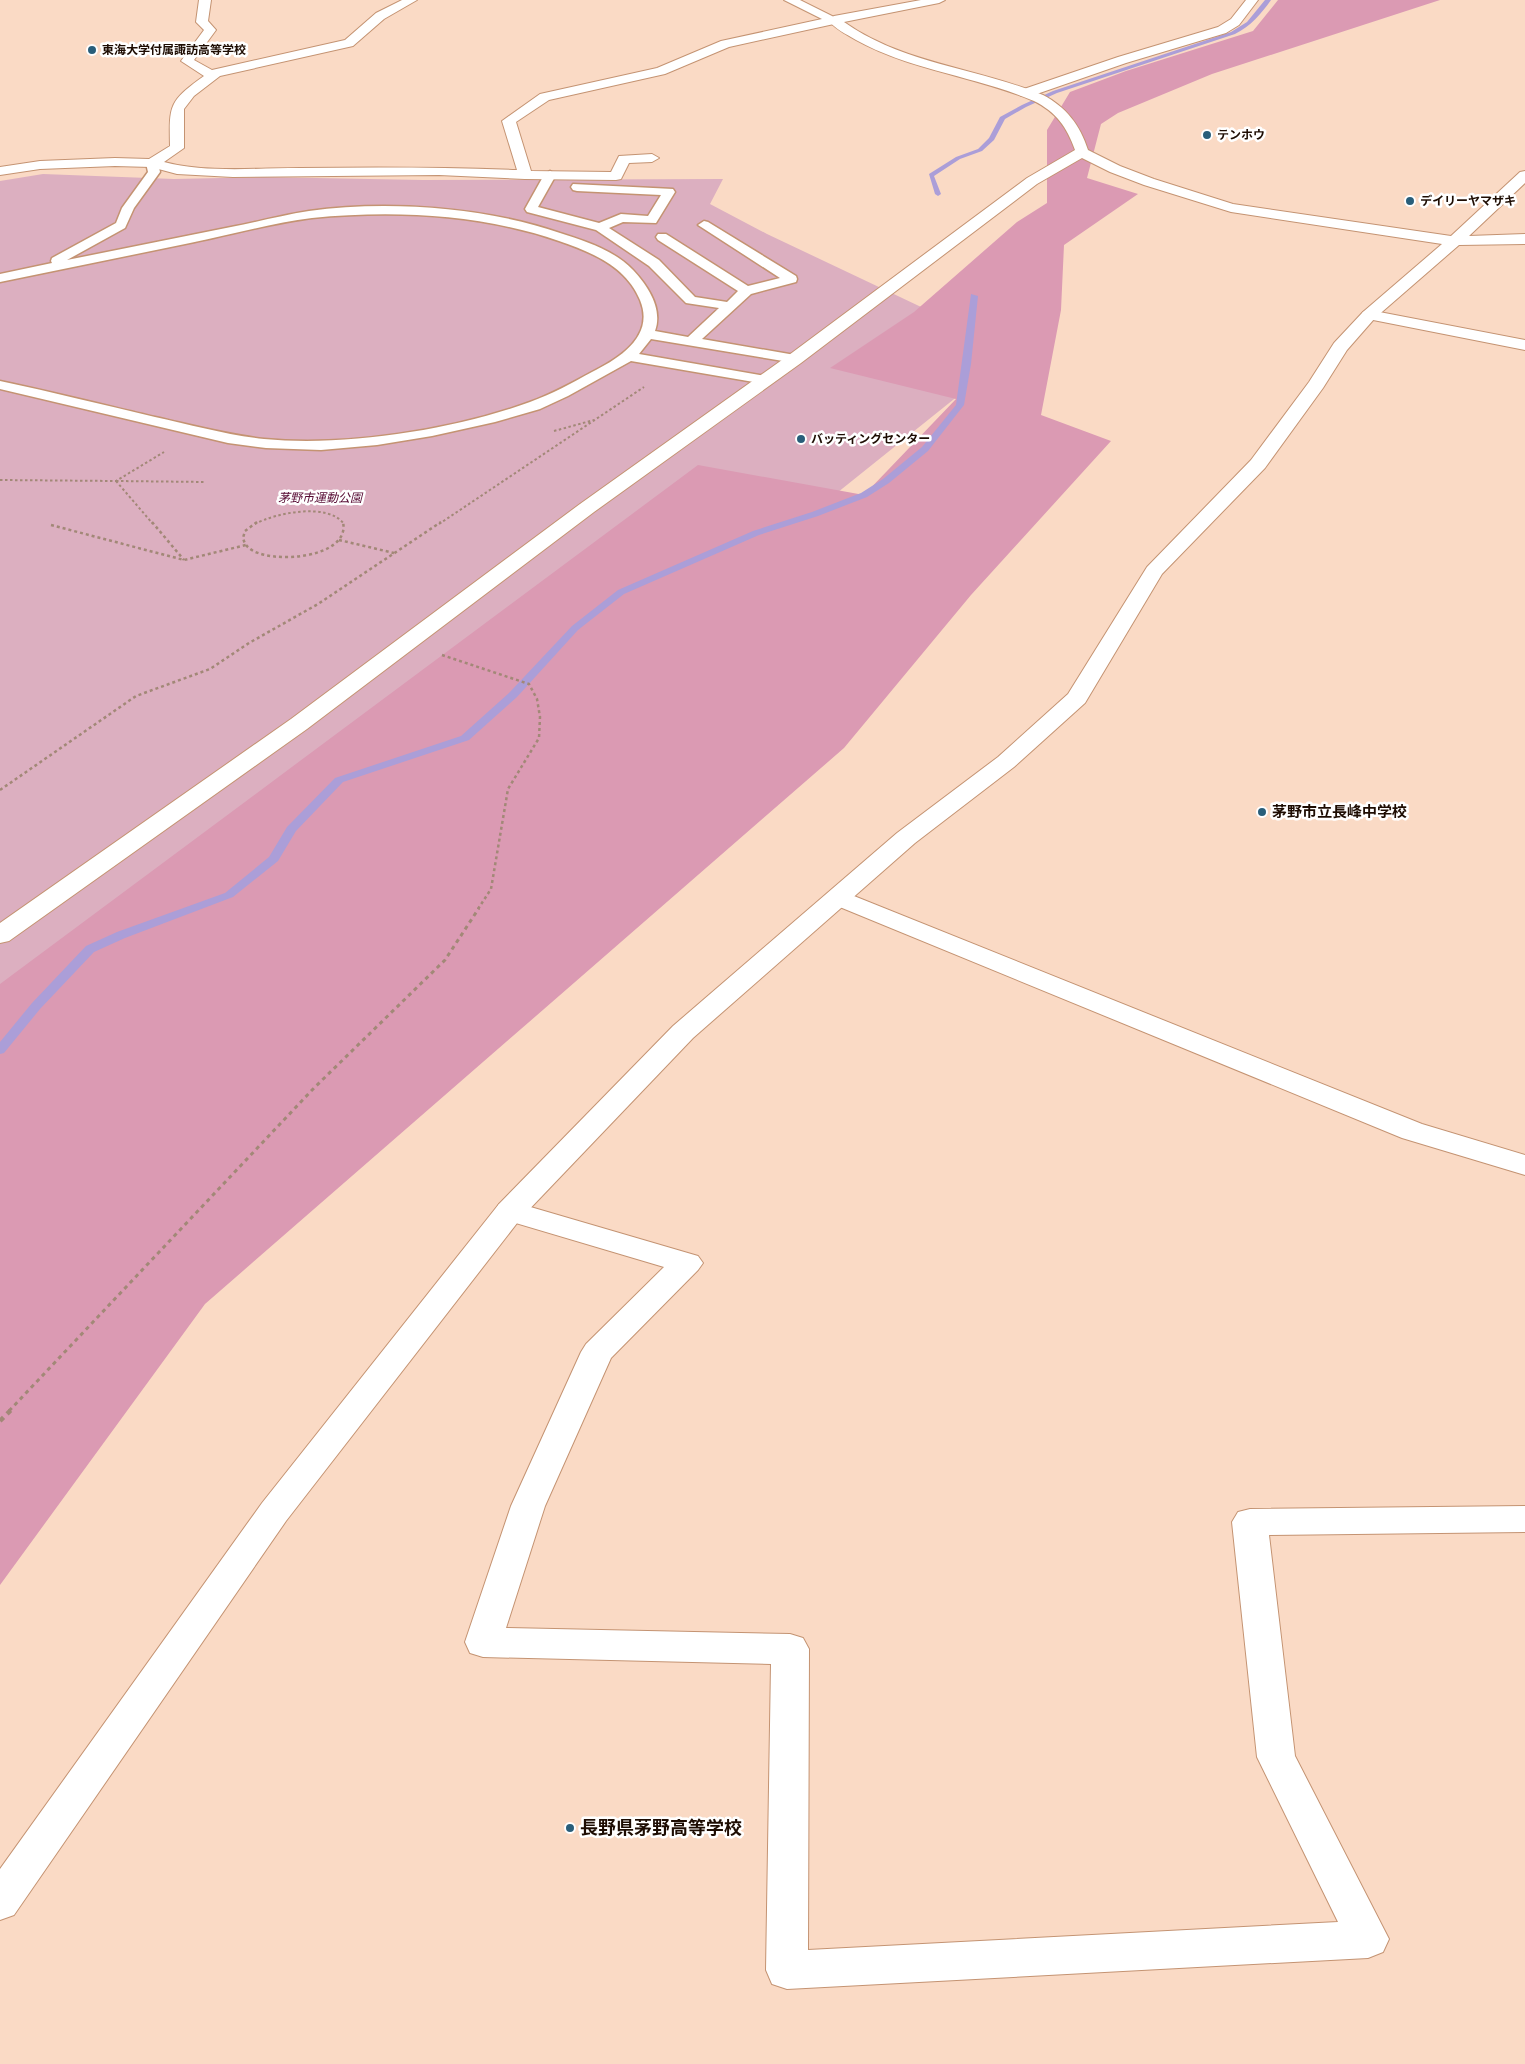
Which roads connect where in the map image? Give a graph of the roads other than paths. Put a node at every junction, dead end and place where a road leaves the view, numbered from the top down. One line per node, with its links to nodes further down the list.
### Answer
1 (205, 0): 7 (street)
2 (412, 0): 7 (street)
3 (790, 0): 6 (street)
4 (939, 0): 6 (street)
5 (1252, 0): 8 (street)
6 (834, 20): 8 (street); 13 (street)
7 (212, 75): 11 (street)
8 (1026, 93): 9 (street)
9 (1082, 152): 21 (street); 31 (street)
10 (652, 158): 14 (street)
11 (152, 163): 12 (street); 13 (street); 22 (lane)
12 (0, 171)
13 (525, 175): 14 (street)
14 (550, 175): 18 (lane)
15 (1525, 175): 21 (street)
16 (577, 187): 18 (lane)
17 (704, 225): 24 (lane)
18 (600, 227): 25 (lane)
19 (662, 237): 24 (lane)
20 (1525, 239): 21 (street)
21 (1453, 241): 26 (street)
22 (43, 269): 23 (lane); 27 (lane)
23 (0, 278)
24 (746, 291): 25 (lane)
25 (730, 306): 28 (lane)
26 (1370, 315): 29 (street); 34 (street)
27 (647, 334): 28 (lane); 30 (lane)
28 (692, 341): 31 (lane)
29 (1525, 345)
30 (630, 356): 32 (lane); 33 (lane)
31 (795, 359): 32 (street)
32 (766, 380): 35 (street)
33 (0, 385)
34 (839, 898): 36 (street); 37 (street)
35 (0, 935)
36 (1525, 1165)
37 (510, 1211): 38 (street); 39 (street)
38 (1525, 1518)
39 (0, 1902)

